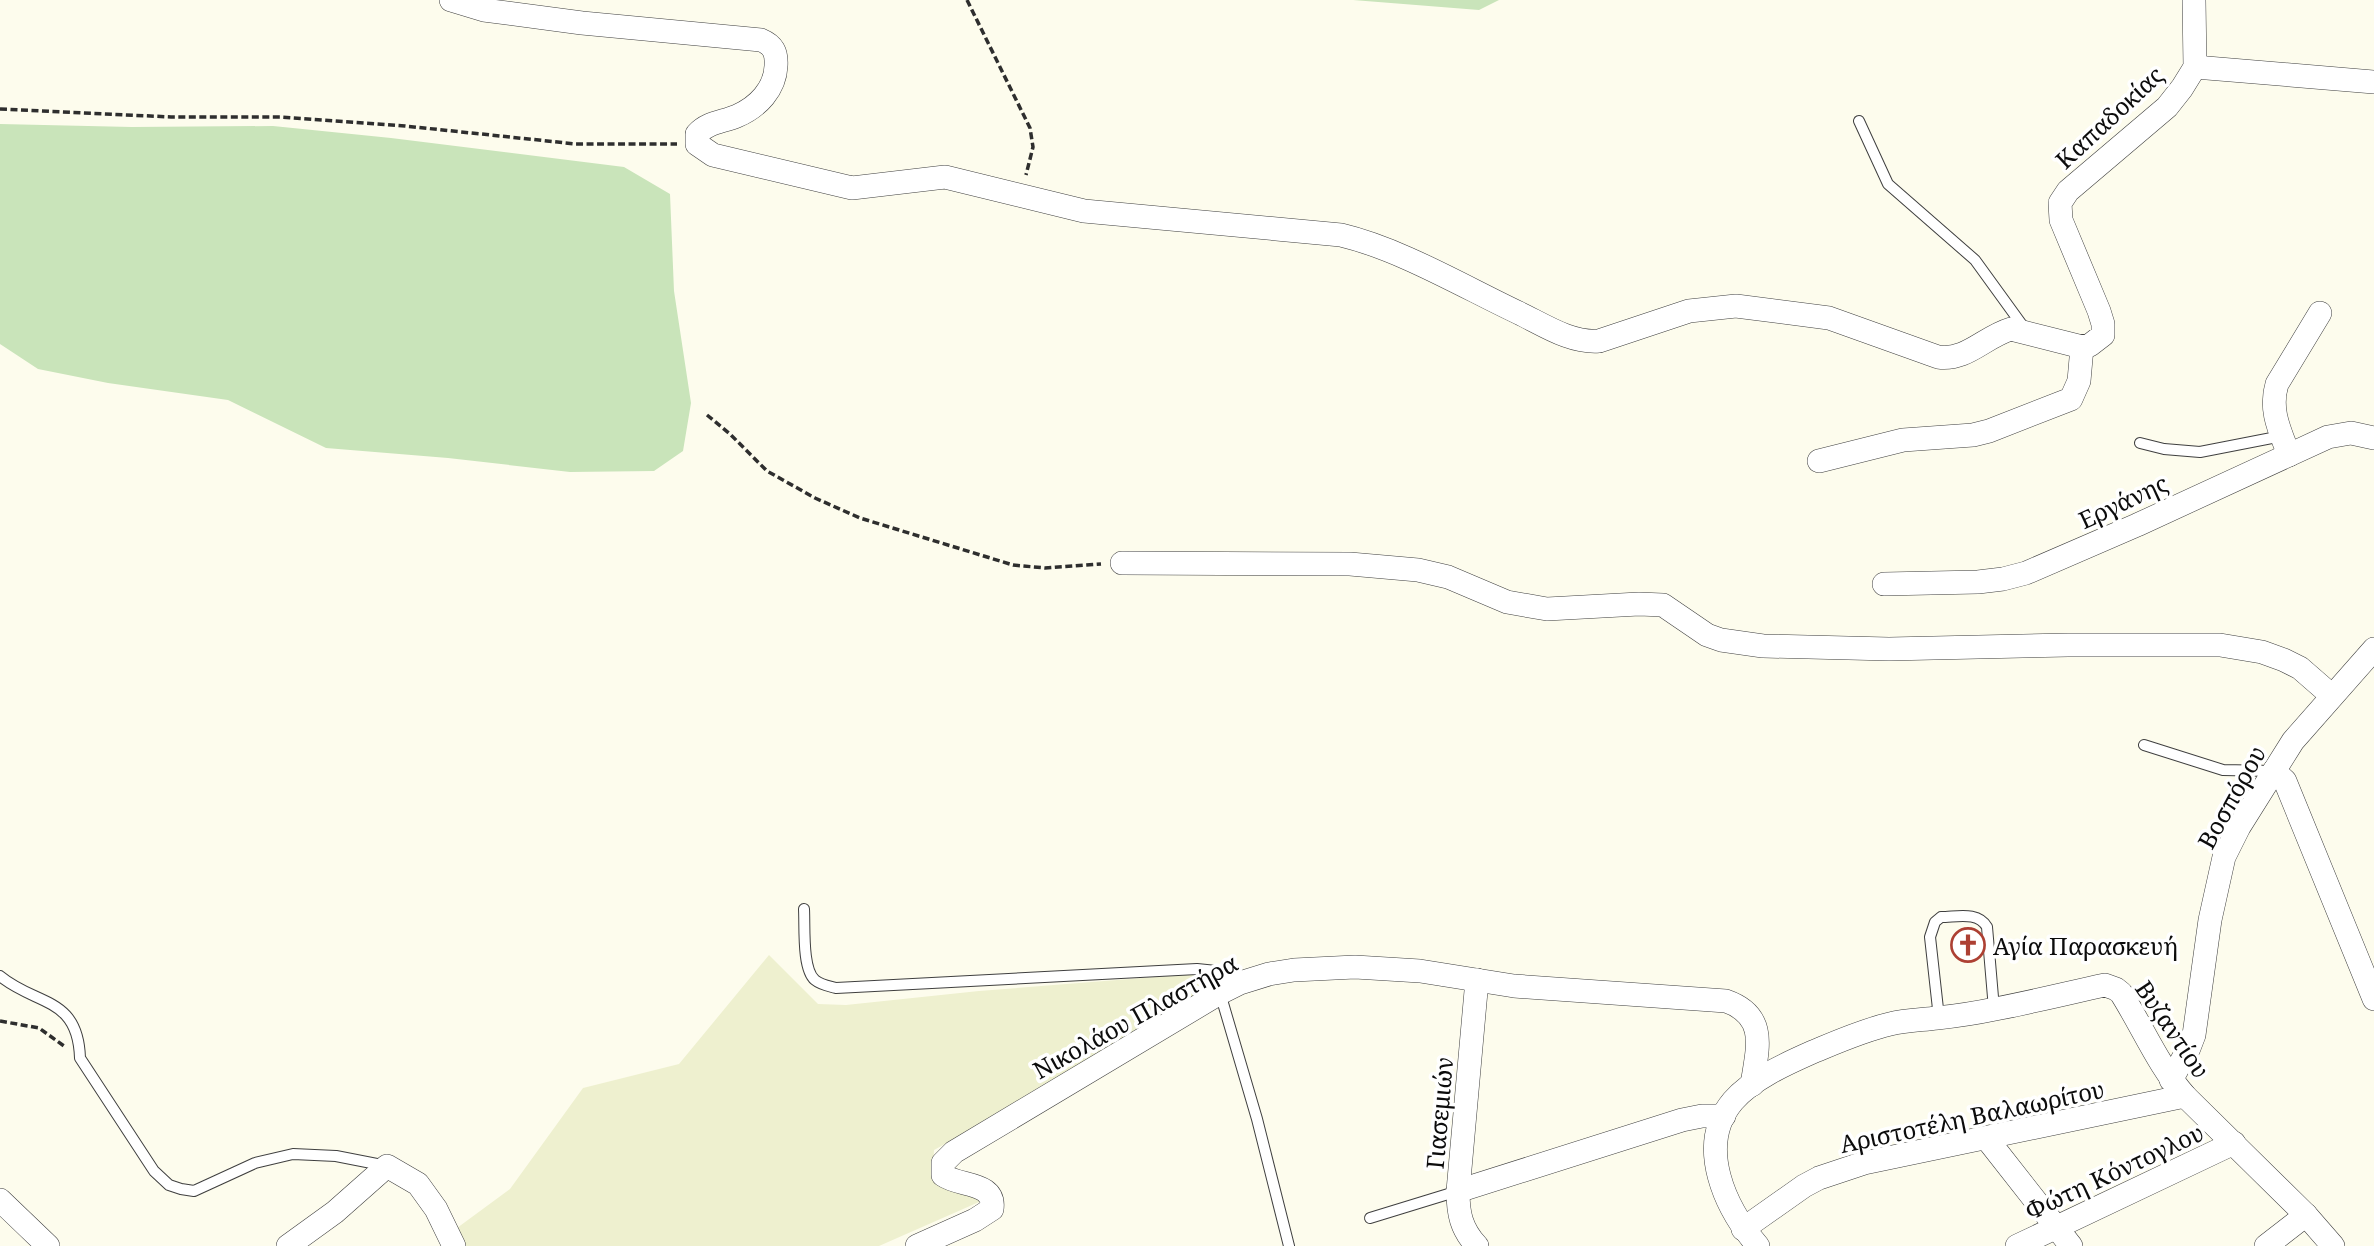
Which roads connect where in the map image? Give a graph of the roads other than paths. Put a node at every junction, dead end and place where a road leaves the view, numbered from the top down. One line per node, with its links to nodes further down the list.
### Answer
1 (451, 0): 7 (street)
2 (2194, 0): 3 (street)
3 (2195, 67): 4 (street, Καπαδοκίας); 8 (street, Καπαδοκίας)
4 (2374, 82)
5 (1859, 121): 7 (lane)
6 (2320, 313): 11 (street)
7 (2026, 331): 8 (street)
8 (2082, 347): 12 (street)
9 (2374, 438): 11 (street, Εργάνης)
10 (2140, 443): 11 (lane)
11 (2285, 446): 14 (street, Εργάνης)
12 (1819, 461)
13 (1122, 563): 16 (street)
14 (1884, 584)
15 (2374, 649): 16 (street, Βοσπόρου)
16 (2331, 695): 18 (street, Βοσπόρου)
17 (2144, 745): 18 (lane)
18 (2274, 771): 24 (street); 28 (street, Βοσπόρου)
19 (804, 909): 21 (lane)
20 (0, 976): 32 (lane)
21 (1253, 978): 22 (street, Νικολάου Πλαστήρα); 23 (street, Νικολάου Πλαστήρα)
22 (1477, 980): 27 (street, Νικολάου Πλαστήρα); 33 (street, Γιασεμιών)
23 (1220, 993): 42 (street, Νικολάου Πλαστήρα); 43 (lane)
24 (2374, 999)
25 (1994, 1009): 26 (street); 26 (lane); 28 (street, Βυζαντίου)
26 (1939, 1018): 27 (street)
27 (1752, 1085): 29 (street)
28 (2178, 1088): 30 (street, Αριστοτέλη Βαλαωρίτου); 31 (street, Βυζαντίου)
29 (1724, 1116): 33 (street); 38 (street)
30 (1987, 1139): 37 (street); 38 (street, Αριστοτέλη Βαλαωρίτου)
31 (2234, 1143): 35 (street, Βυζαντίου); 37 (street, Φώτη Κόντογλου)
32 (387, 1166): 40 (street); 41 (street)
33 (1458, 1191): 36 (lane); 44 (street, Γιασεμιών)
34 (0, 1200): 39 (street)
35 (2306, 1215): 47 (street); 48 (street, Βυζαντίου)
36 (1370, 1218)
37 (2054, 1227): 45 (street, Φώτη Κόντογλου); 46 (street)
38 (1751, 1237)
39 (48, 1246)
40 (288, 1246)
41 (454, 1246)
42 (917, 1246)
43 (1289, 1246)
44 (1477, 1246)
45 (2017, 1246)
46 (2071, 1246)
47 (2266, 1246)
48 (2333, 1246)

